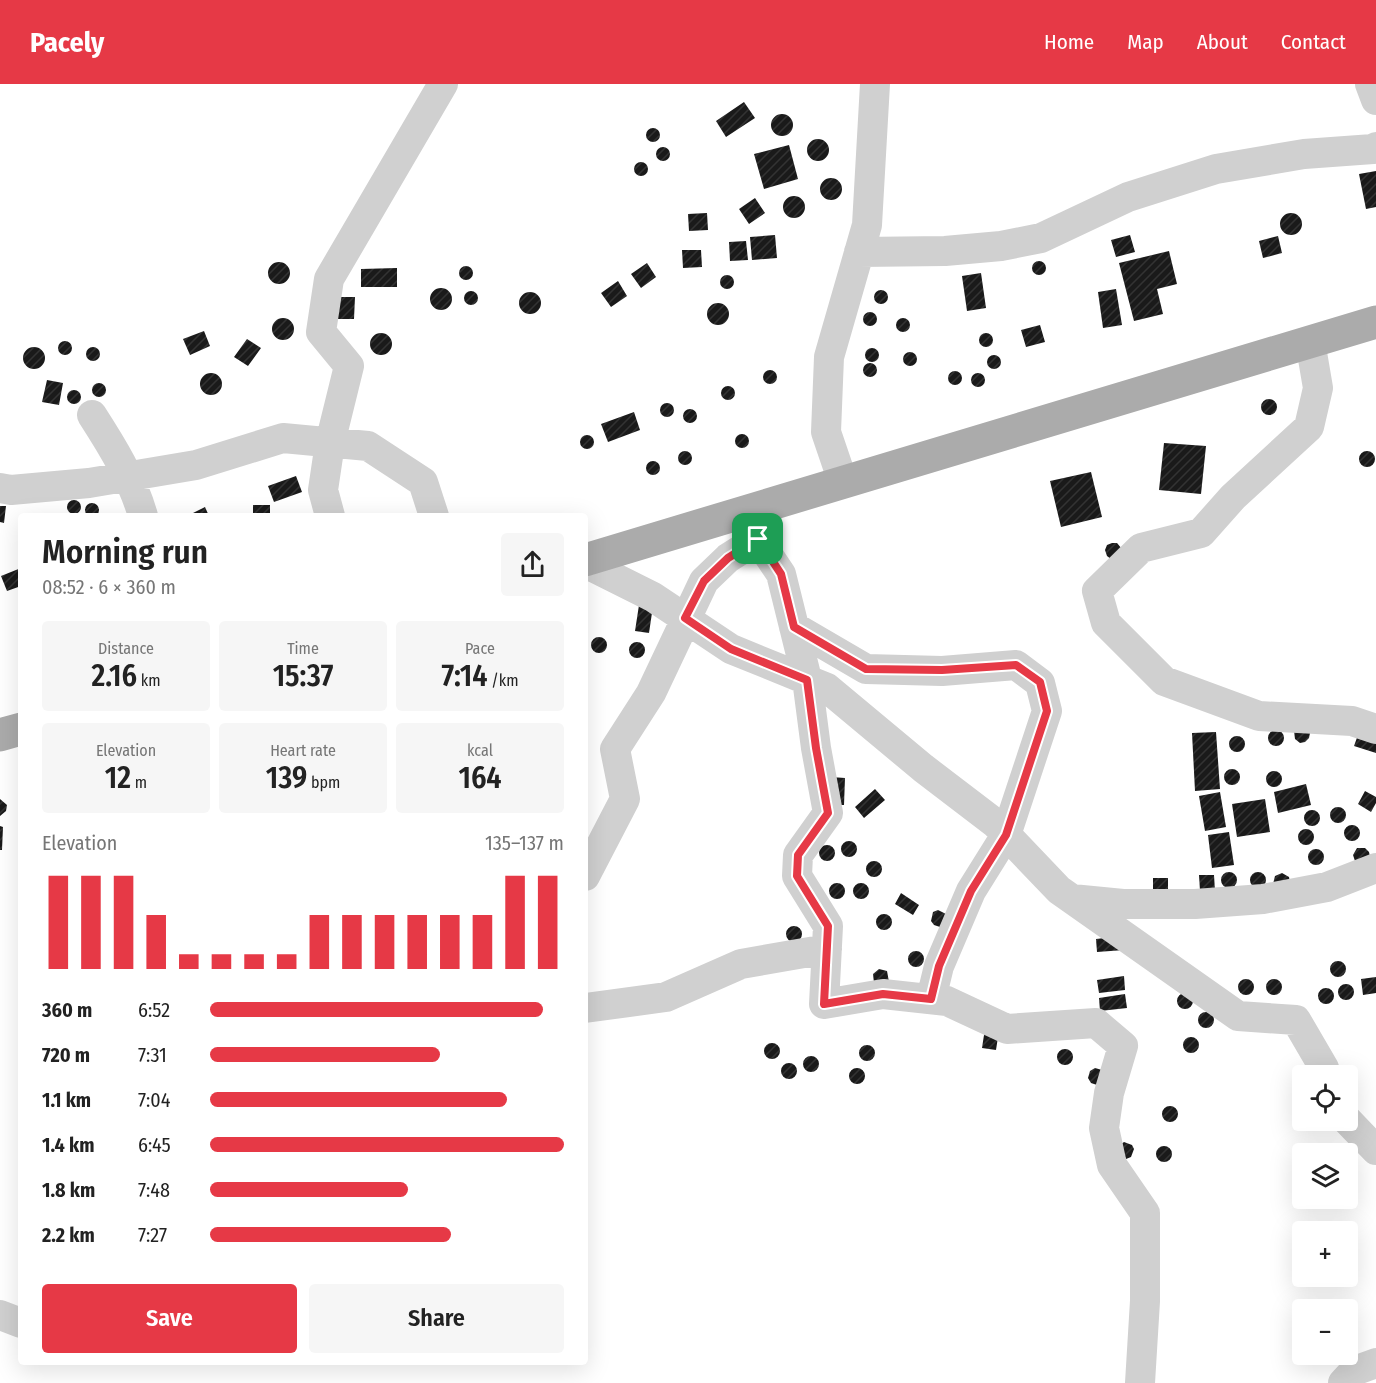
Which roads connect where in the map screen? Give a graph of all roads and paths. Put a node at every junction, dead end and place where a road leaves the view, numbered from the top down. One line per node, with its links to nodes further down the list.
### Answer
1 (443, 84): 10 (street)
2 (875, 84): 6 (street)
3 (1370, 84): 4 (street)
4 (1376, 100)
5 (1376, 147): 6 (street)
6 (859, 252): 12 (street)
7 (1376, 322): 8 (main road)
8 (1310, 342): 12 (main road); 23 (street)
9 (92, 416): 11 (street)
10 (330, 443): 11 (street); 15 (street); 16 (street)
11 (126, 475): 13 (street); 14 (street)
12 (843, 482): 17 (main road)
13 (0, 488)
14 (142, 513)
15 (329, 513)
16 (433, 513)
17 (749, 526): 18 (main road); 20 (street); 21 (street)
18 (588, 560)
19 (588, 563): 20 (street)
20 (685, 618): 22 (street); 28 (street)
21 (794, 627): 22 (street); 26 (street)
22 (807, 680): 26 (street); 30 (street)
23 (1376, 729)
24 (18, 730): 25 (main road)
25 (0, 735)
26 (1006, 835): 29 (street); 31 (street)
27 (1376, 868): 29 (street)
28 (588, 870)
29 (1072, 899): 33 (street)
30 (827, 949): 31 (street); 32 (street)
31 (931, 999): 39 (street)
32 (588, 1008)
33 (1322, 1065)
34 (1358, 1131): 35 (street)
35 (1376, 1150)
36 (0, 1315): 37 (street)
37 (18, 1322)
38 (1376, 1363): 40 (street)
39 (1140, 1383)
40 (1343, 1383)

